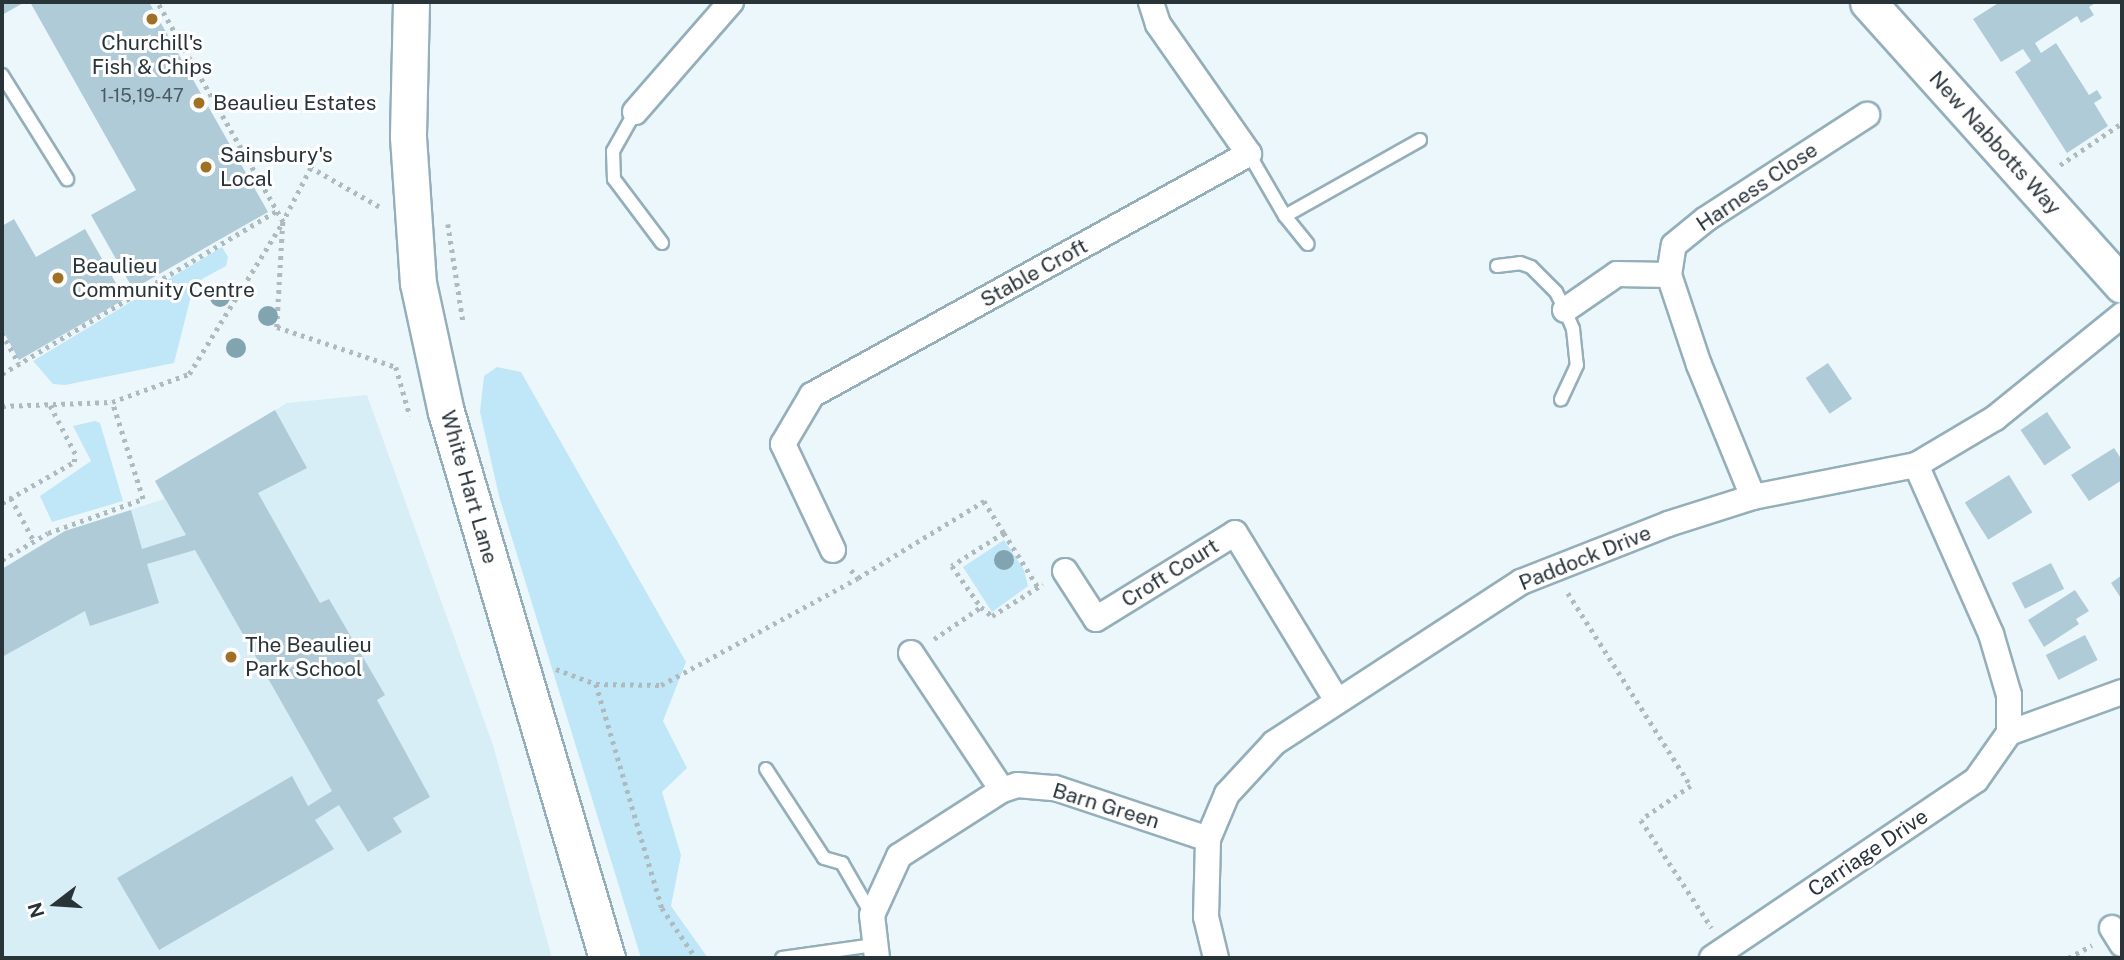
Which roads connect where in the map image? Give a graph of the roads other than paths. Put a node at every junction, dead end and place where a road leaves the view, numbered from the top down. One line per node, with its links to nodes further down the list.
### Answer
1 (411, 2): 34 (street, White Hart Lane)
2 (731, 2): 6 (street)
3 (1150, 2): 9 (street)
4 (1868, 2): 16 (street, New Nabbotts Way)
5 (2, 75): 10 (lane)
6 (635, 112): 12 (lane)
7 (1867, 115): 15 (street, Harness Close)
8 (1420, 140): 11 (lane)
9 (1249, 154): 11 (lane); 22 (street, Stable Croft)
10 (67, 178)
11 (1285, 216): 13 (lane)
12 (662, 243)
13 (1308, 244)
14 (1497, 266): 17 (lane)
15 (1669, 275): 17 (street); 21 (street)
16 (2122, 285)
17 (1564, 310): 19 (lane)
18 (2122, 315): 20 (street, Paddock Drive)
19 (1561, 399)
20 (1916, 465): 21 (street, Paddock Drive); 27 (street)
21 (1754, 497): 26 (street, Paddock Drive)
22 (833, 550)
23 (1065, 570): 26 (street, Croft Court)
24 (911, 653): 29 (street)
25 (2122, 692): 27 (street)
26 (1336, 699): 30 (street, Paddock Drive)
27 (2009, 733): 33 (street, Carriage Drive)
28 (766, 769): 31 (lane)
29 (1002, 790): 30 (street, Barn Green); 31 (street, Barn Green)
30 (1208, 839): 36 (street, Paddock Drive)
31 (872, 915): 32 (street, Barn Green)
32 (876, 952): 35 (lane)
33 (1719, 954)
34 (607, 958)
35 (782, 958)
36 (1216, 958)

